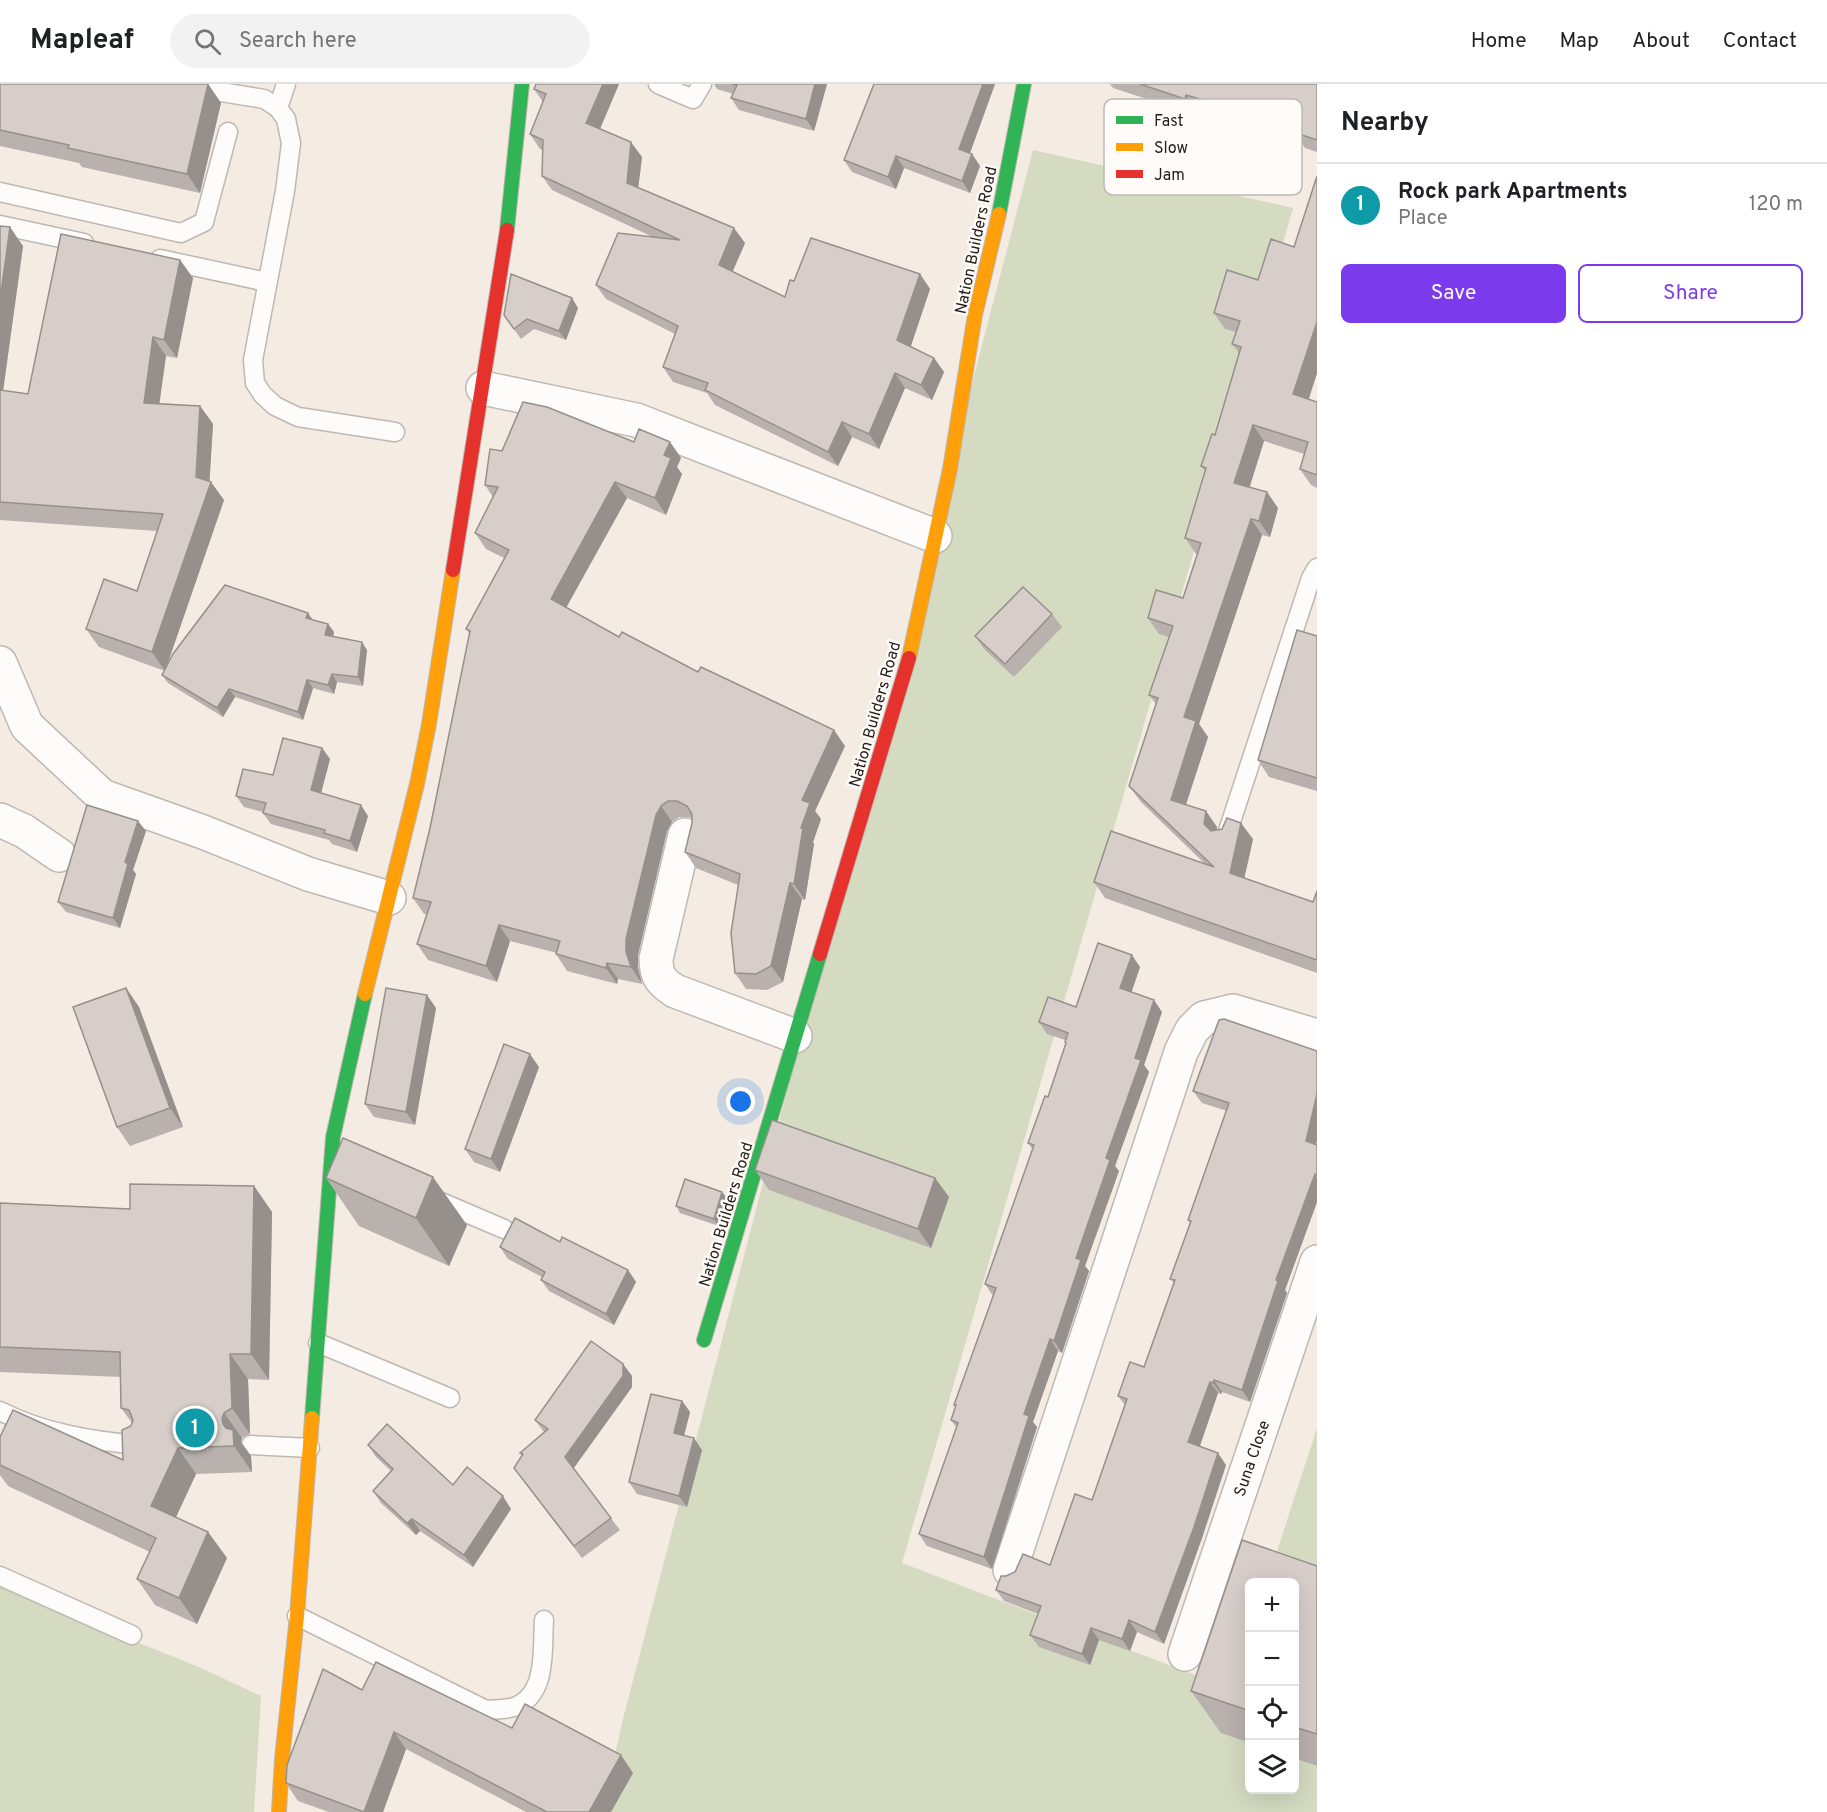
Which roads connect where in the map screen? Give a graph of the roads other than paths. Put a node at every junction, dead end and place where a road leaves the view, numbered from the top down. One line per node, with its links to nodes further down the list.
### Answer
1 (190, 84): 7 (lane)
2 (286, 84): 7 (lane)
3 (522, 84): 14 (street)
4 (658, 84): 5 (lane)
5 (702, 84)
6 (1024, 84): 16 (street, Nation Builders Road)
7 (278, 108): 13 (lane)
8 (228, 132): 9 (lane)
9 (0, 192)
10 (0, 225): 11 (lane)
11 (106, 248)
12 (141, 255): 13 (lane)
13 (267, 282): 15 (lane)
14 (483, 388): 16 (street); 23 (street)
15 (395, 432)
16 (935, 536): 24 (street, Nation Builders Road)
17 (1317, 568): 21 (lane)
18 (0, 663): 23 (street)
19 (0, 820): 22 (street)
20 (685, 836): 24 (street)
21 (1226, 837)
22 (59, 855)
23 (389, 898): 26 (street)
24 (795, 1036): 31 (street, Nation Builders Road)
25 (1317, 1036): 38 (street)
26 (332, 1155): 27 (lane); 32 (street)
27 (353, 1164)
28 (418, 1192): 29 (lane)
29 (504, 1229)
30 (1317, 1262): 43 (street, Suna Close)
31 (704, 1340)
32 (318, 1342): 33 (lane); 37 (street)
33 (450, 1398)
34 (0, 1411): 35 (lane)
35 (140, 1445)
36 (251, 1445): 37 (lane)
37 (310, 1448): 40 (street)
38 (1010, 1570)
39 (0, 1576): 42 (lane)
40 (297, 1616): 41 (lane); 44 (street)
41 (544, 1620)
42 (132, 1635)
43 (1185, 1654)
44 (279, 1812)

